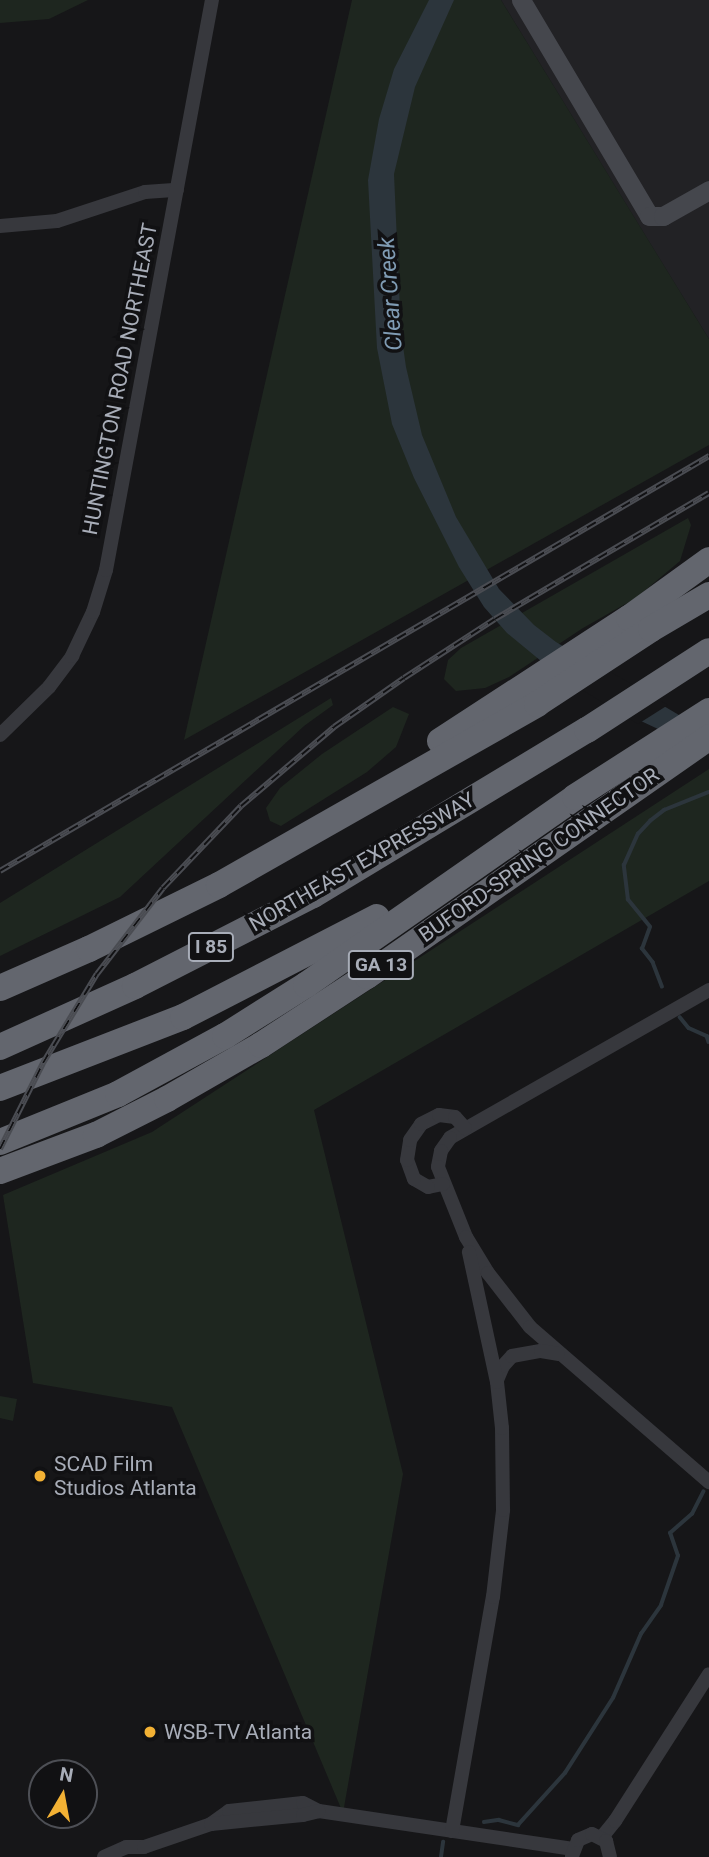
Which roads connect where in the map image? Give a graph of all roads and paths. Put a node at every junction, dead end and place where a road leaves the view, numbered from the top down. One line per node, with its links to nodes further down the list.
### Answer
1 (212, 0): 3 (street, HUNTINGTON ROAD NORTHEAST)
2 (521, 0): 4 (street)
3 (177, 190): 5 (street); 11 (street, HUNTINGTON ROAD NORTHEAST)
4 (709, 190)
5 (0, 226)
6 (709, 561): 8 (highway)
7 (709, 595): 8 (highway)
8 (640, 623): 15 (highway, I 85)
9 (705, 653): 17 (highway, NORTHEAST EXPRESSWAY / I 85)
10 (709, 711): 13 (highway, BUFORD-SPRING CONNECTOR / GA 13)
11 (0, 735)
12 (709, 737): 13 (highway, BUFORD-SPRING CONNECTOR / GA 13)
13 (647, 766): 14 (highway, BUFORD-SPRING CONNECTOR / GA 13); 20 (highway, BUFORD-SPRING CONNECTOR / GA 13)
14 (533, 827): 18 (highway); 21 (highway, BUFORD-SPRING CONNECTOR / GA 13)
15 (0, 988)
16 (709, 990): 19 (street)
17 (0, 1046)
18 (0, 1088)
19 (465, 1128): 23 (street); 23 (street)
20 (96, 1135): 22 (highway, BUFORD-SPRING CONNECTOR / GA 13); 24 (highway)
21 (0, 1142)
22 (0, 1171)
23 (443, 1184): 25 (street)
24 (0, 1188)
25 (466, 1237): 26 (street); 27 (street)
26 (558, 1354): 27 (street); 28 (street)
27 (497, 1382): 30 (street)
28 (709, 1482)
29 (709, 1674): 31 (street)
30 (452, 1831): 32 (street); 33 (street)
31 (602, 1837): 33 (street); 35 (street)
32 (140, 1852): 34 (street)
33 (573, 1853)
34 (104, 1857)
35 (611, 1857)

